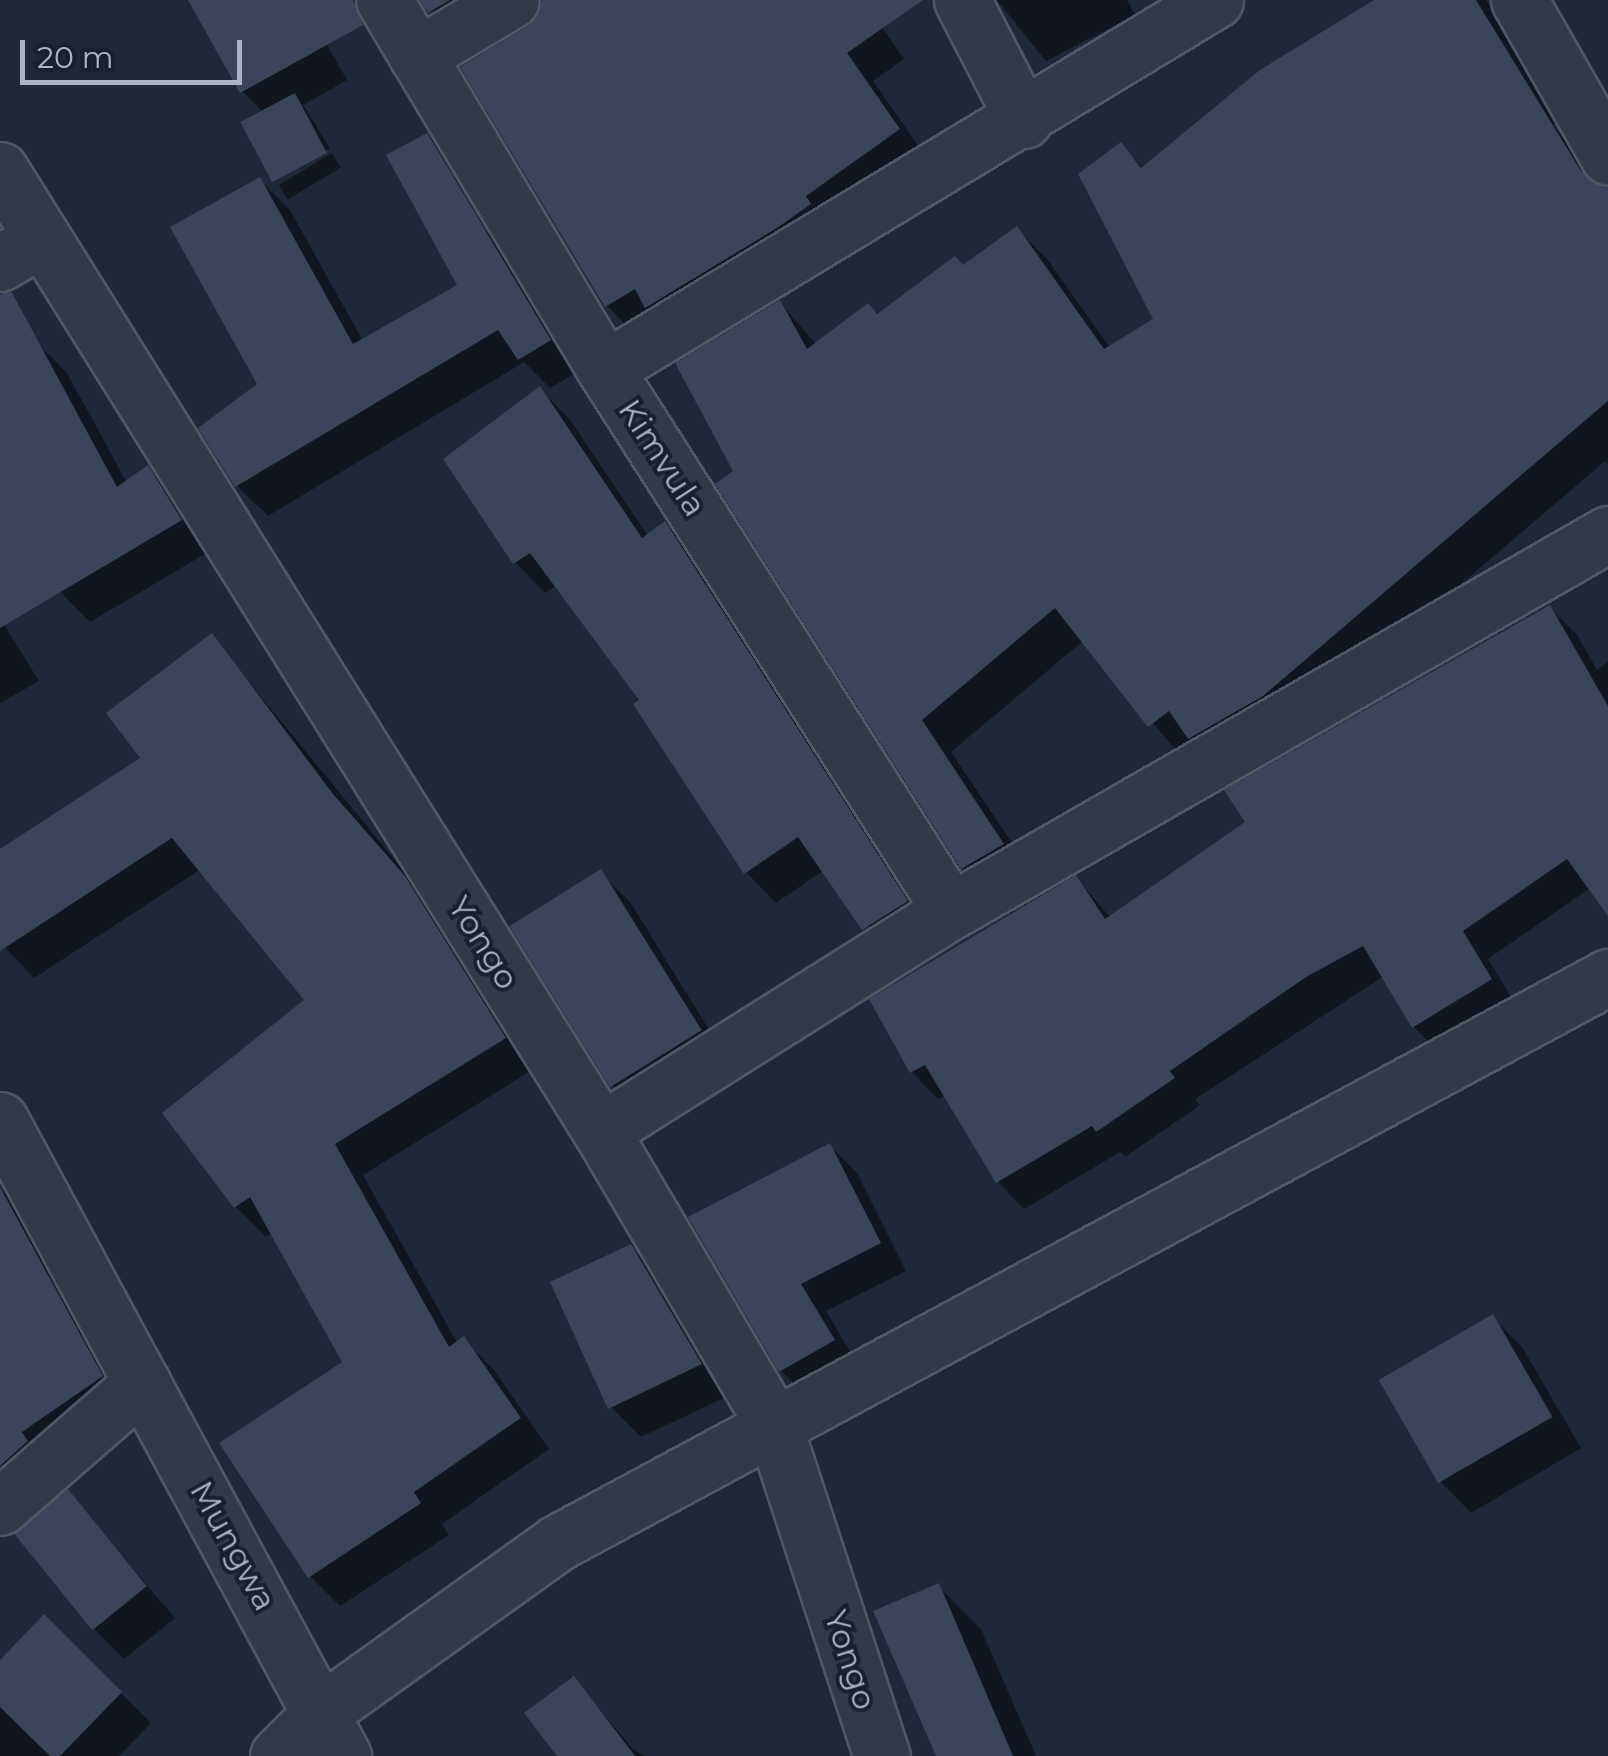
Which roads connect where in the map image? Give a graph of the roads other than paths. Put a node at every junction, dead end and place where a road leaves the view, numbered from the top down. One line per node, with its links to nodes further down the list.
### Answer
1 (384, 0): 6 (street, Kimvula)
2 (510, 0): 6 (street)
3 (962, 0): 7 (street)
4 (1216, 0): 7 (street)
5 (1520, 0): 8 (street)
6 (417, 56): 11 (street, Kimvula)
7 (1024, 120): 11 (street)
8 (1608, 156)
9 (0, 170): 10 (street, Yongo)
10 (21, 250): 16 (street, Yongo)
11 (606, 370): 13 (street, Kimvula)
12 (1608, 534): 13 (street)
13 (951, 911): 16 (street)
14 (1608, 977): 18 (street)
15 (1, 1126): 17 (street, Mungwa)
16 (601, 1131): 18 (street, Yongo)
17 (142, 1383): 19 (street); 20 (street, Mungwa)
18 (773, 1424): 20 (street); 22 (street, Yongo)
19 (0, 1508)
20 (333, 1733): 21 (street)
21 (278, 1756)
22 (882, 1756)

